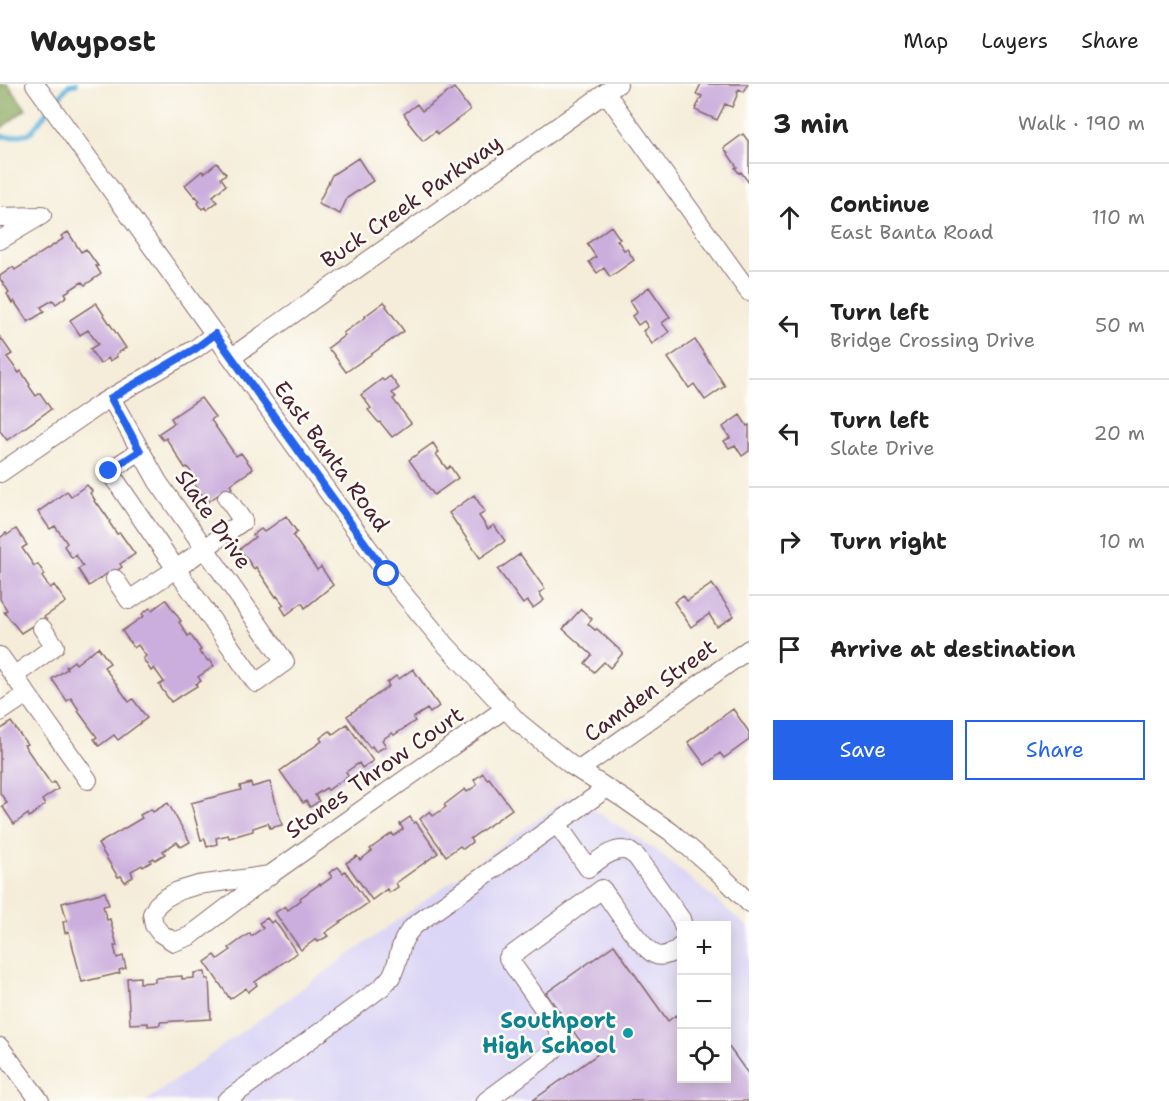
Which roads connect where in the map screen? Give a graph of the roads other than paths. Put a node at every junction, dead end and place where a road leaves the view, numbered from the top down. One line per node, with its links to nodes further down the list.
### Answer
1 (35, 84): 6 (street, East Banta Road)
2 (612, 88): 5 (street); 7 (street, Buck Creek Parkway)
3 (0, 217): 4 (street)
4 (0, 240)
5 (749, 292)
6 (215, 334): 7 (street, East Banta Road); 8 (street)
7 (232, 357): 20 (street, East Banta Road)
8 (111, 398): 9 (street, Slate Drive); 10 (street)
9 (140, 451): 12 (street, Slate Drive); 13 (street)
10 (0, 473)
11 (227, 498): 12 (street)
12 (205, 548): 13 (street); 13 (street, Slate Drive)
13 (176, 568): 14 (street)
14 (115, 579)
15 (42, 628): 18 (street)
16 (749, 649): 22 (street, Camden Street)
17 (0, 656): 18 (street)
18 (14, 676): 19 (street)
19 (27, 694): 21 (street); 23 (street)
20 (506, 708): 22 (street, East Banta Road); 27 (street, Stones Throw Court)
21 (0, 712)
22 (579, 770): 24 (street, East Banta Road)
23 (88, 780)
24 (607, 788): 25 (street); 29 (street, East Banta Road)
25 (557, 824): 26 (street); 34 (street)
26 (588, 868): 28 (street); 30 (street)
27 (270, 875): 27 (street, Stones Throw Court)
28 (602, 889): 31 (street); 35 (street)
29 (749, 903)
30 (682, 921)
31 (677, 948)
32 (0, 1047): 33 (street)
33 (40, 1101)
34 (226, 1101)
35 (486, 1101)

